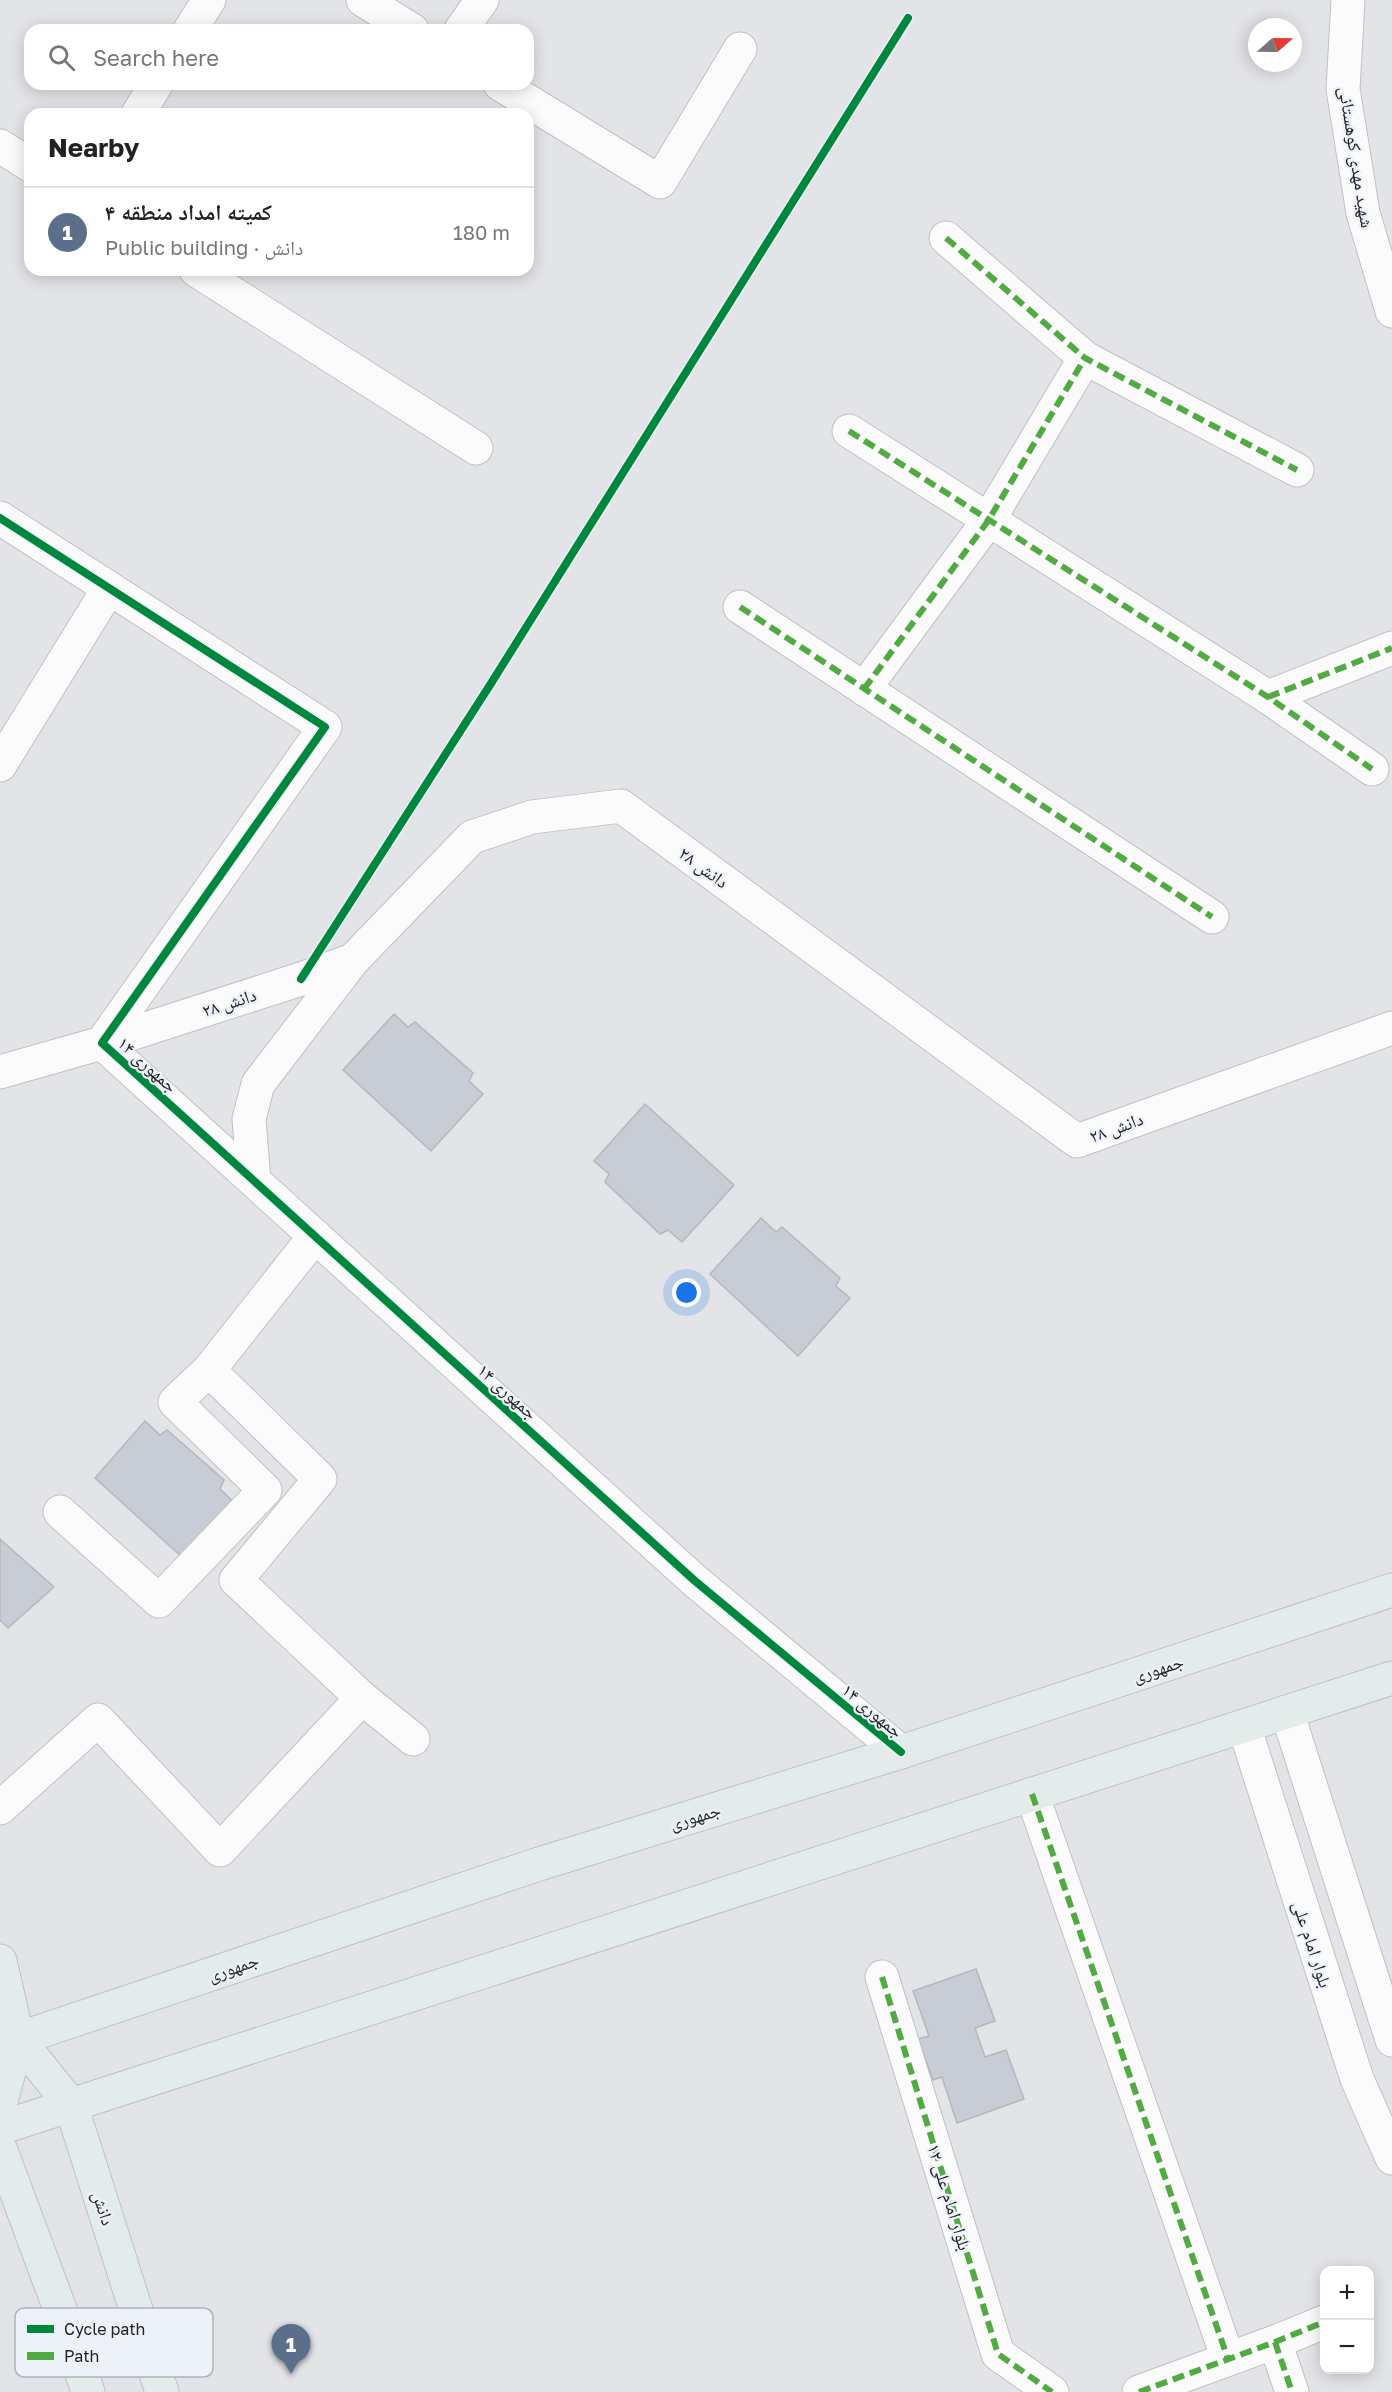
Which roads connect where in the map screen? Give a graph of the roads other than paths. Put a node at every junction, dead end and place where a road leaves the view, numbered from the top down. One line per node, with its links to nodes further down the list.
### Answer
1 (209, 0): 5 (street)
2 (363, 0): 6 (street)
3 (482, 0): 7 (street)
4 (1348, 0): 16 (street, شهید مهدی کوهستانی)
5 (194, 24)
6 (402, 24)
7 (465, 24)
8 (740, 49): 10 (street)
9 (152, 90): 11 (street)
10 (510, 90)
11 (142, 108)
12 (0, 146): 13 (street)
13 (24, 161)
14 (945, 238): 17 (street)
15 (205, 276): 19 (street)
16 (1392, 310)
17 (1085, 358): 20 (street); 22 (street)
18 (849, 431): 22 (street)
19 (476, 448)
20 (1297, 470)
21 (0, 518): 23 (street)
22 (988, 521): 26 (street); 27 (street)
23 (109, 588): 28 (street); 33 (street)
24 (740, 607): 26 (street)
25 (1392, 648): 27 (street)
26 (864, 689): 30 (street)
27 (1268, 697): 29 (street)
28 (0, 765)
29 (1372, 768)
30 (1212, 916)
31 (353, 960): 32 (street, دانش ۲۸); 33 (street, دانش ۲۸); 35 (street)
32 (1392, 1028)
33 (102, 1043): 34 (street, دانش ۲۸); 35 (street, جمهوری ۱۴)
34 (0, 1072)
35 (254, 1180): 36 (street, جمهوری ۱۴)
36 (315, 1236): 37 (street); 45 (street, جمهوری ۱۴)
37 (209, 1370): 38 (street); 41 (street)
38 (60, 1512)
39 (1392, 1590): 45 (main road, جمهوری)
40 (1392, 1678): 42 (main road)
41 (362, 1698): 44 (street); 47 (street)
42 (1287, 1712): 43 (main road); 50 (street)
43 (1244, 1726): 46 (main road); 56 (street, بلوار امام علی)
44 (413, 1739)
45 (901, 1752): 51 (main road, جمهوری)
46 (1032, 1794): 53 (main road); 61 (street)
47 (0, 1808)
48 (0, 1961): 51 (main road, دانش)
49 (882, 1977): 66 (street, بلوار امام علی ۱۲)
50 (1392, 2040)
51 (9, 2042): 52 (main road, دانش); 53 (main road, دانش)
52 (0, 2105)
53 (71, 2105): 54 (main road); 58 (main road, دانش)
54 (0, 2128)
55 (0, 2148): 57 (main road)
56 (1392, 2158)
57 (60, 2308)
58 (135, 2308)
59 (1320, 2324): 60 (street)
60 (1275, 2342): 61 (street); 68 (street)
61 (1228, 2359): 67 (street)
62 (83, 2377): 64 (main road)
63 (157, 2377): 65 (main road, دانش)
64 (88, 2392)
65 (162, 2392)
66 (1052, 2392)
67 (1139, 2392)
68 (1292, 2392)

